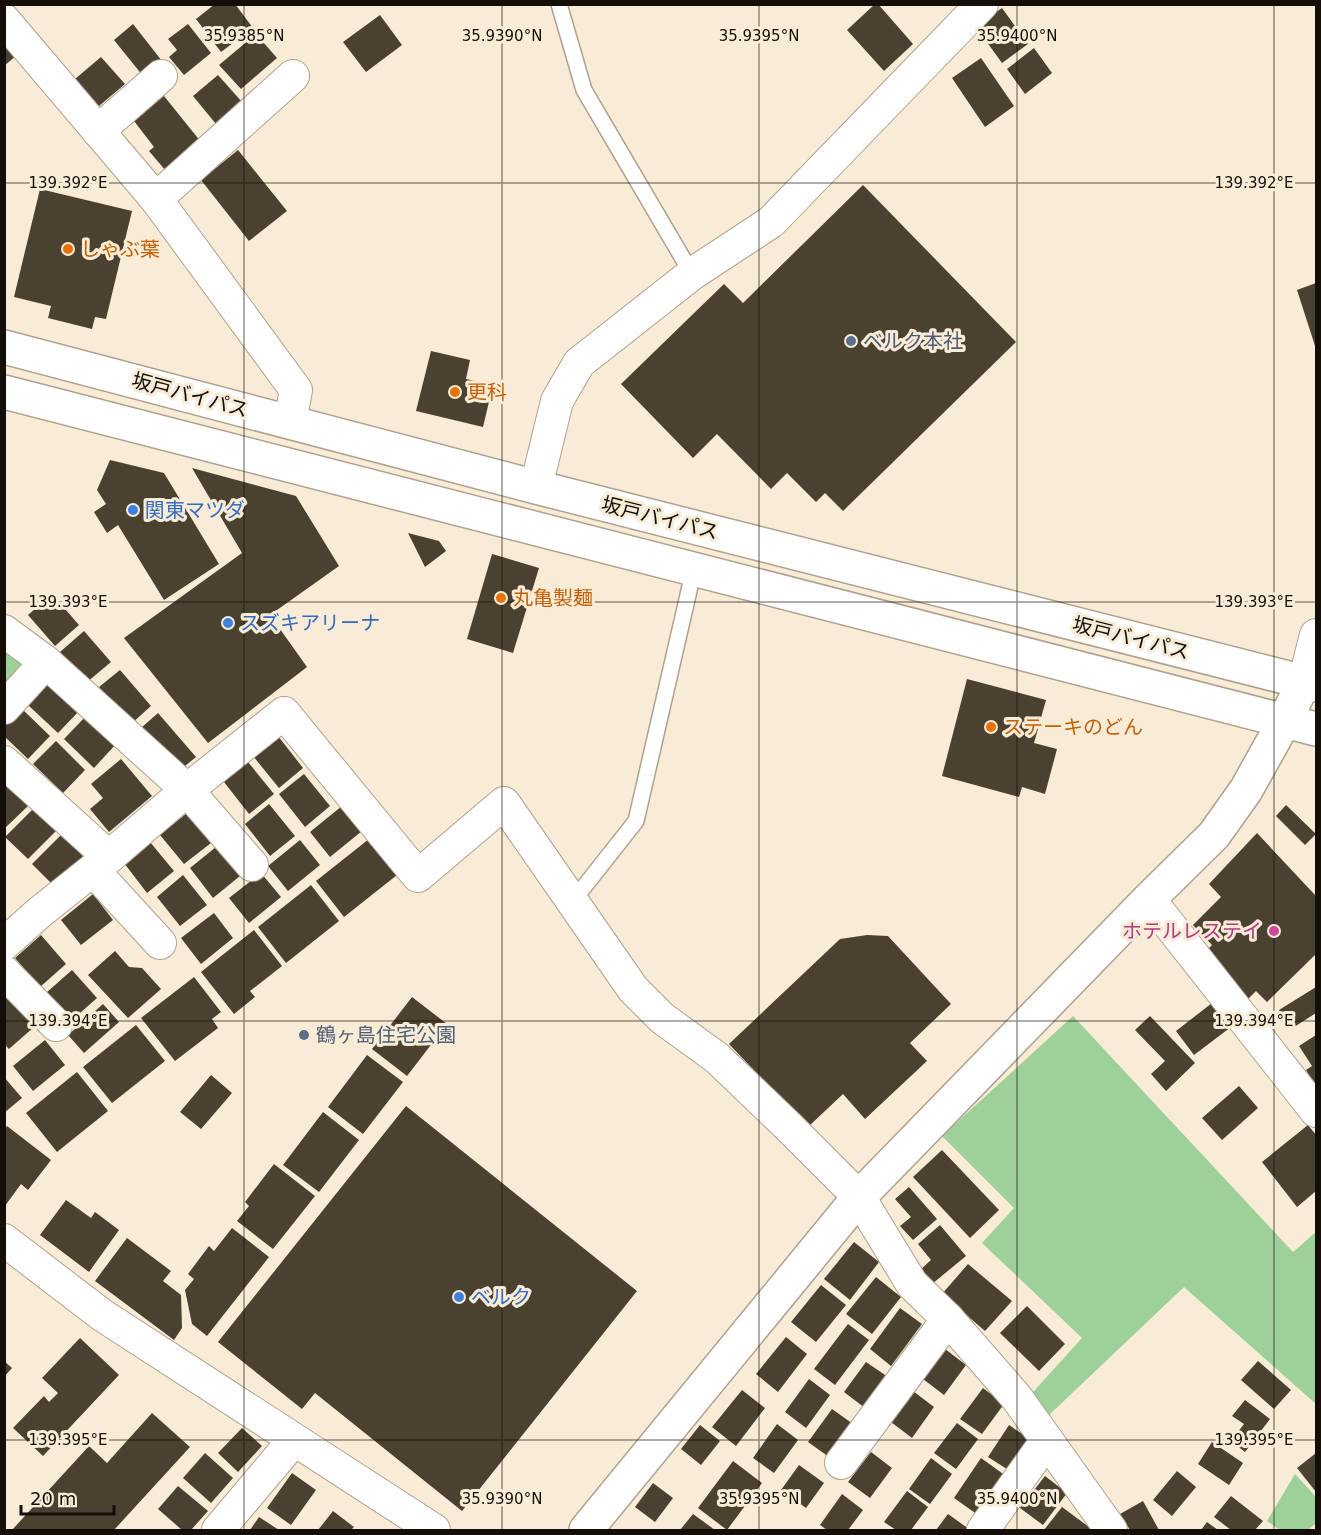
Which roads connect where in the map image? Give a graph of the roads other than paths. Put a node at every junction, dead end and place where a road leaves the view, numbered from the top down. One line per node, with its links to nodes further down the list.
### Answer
1 (559, 4): 8 (lane)
2 (982, 4): 8 (street)
3 (4, 20): 6 (street)
4 (161, 76): 6 (street)
5 (292, 76): 7 (street)
6 (98, 131): 7 (street)
7 (156, 199): 11 (street)
8 (692, 274): 12 (street)
9 (4, 346): 11 (main road, 坂戸バイパス)
10 (4, 392): 13 (main road, 坂戸バイパス)
11 (291, 422): 12 (main road, 坂戸バイパス)
12 (536, 487): 17 (main road, 坂戸バイパス)
13 (694, 568): 19 (main road, 坂戸バイパス); 26 (lane)
14 (4, 631): 16 (street)
15 (1317, 635): 17 (street)
16 (46, 662): 18 (street); 22 (street)
17 (1310, 684): 19 (main road)
18 (4, 708)
19 (1285, 720): 20 (main road, 坂戸バイパス); 25 (main road)
20 (1317, 729)
21 (4, 762): 23 (street)
22 (187, 790): 23 (street); 24 (street); 26 (street)
23 (101, 863): 27 (street); 28 (street)
24 (252, 865)
25 (1149, 900): 31 (street); 32 (main road)
26 (572, 902): 32 (street)
27 (160, 943)
28 (4, 944)
29 (4, 972): 30 (street)
30 (56, 1025)
31 (1317, 1111)
32 (859, 1197): 34 (street); 40 (main road)
33 (4, 1240): 35 (street)
34 (948, 1319): 36 (street); 37 (street)
35 (294, 1440): 38 (street); 39 (street)
36 (1047, 1440): 41 (street); 42 (street)
37 (841, 1463)
38 (218, 1530)
39 (434, 1530)
40 (586, 1530)
41 (983, 1530)
42 (1111, 1530)

